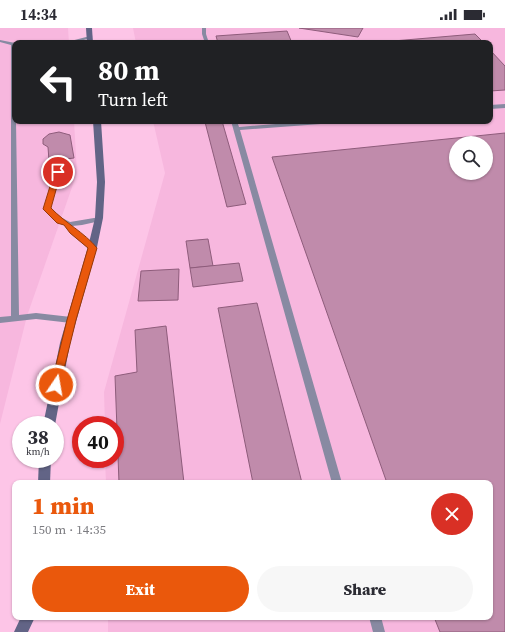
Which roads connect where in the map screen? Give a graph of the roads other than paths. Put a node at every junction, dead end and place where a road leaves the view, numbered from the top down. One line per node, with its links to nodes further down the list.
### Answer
1 (89, 28): 3 (street)
2 (204, 28): 4 (lane)
3 (90, 40)
4 (206, 40)
5 (0, 41): 6 (lane)
6 (12, 44)
7 (505, 106): 8 (lane)
8 (493, 107)
9 (14, 124): 18 (lane)
10 (97, 124): 15 (street)
11 (235, 124): 13 (lane)
12 (302, 124): 13 (lane)
13 (237, 130): 24 (lane)
14 (62, 159): 16 (lane)
15 (98, 219): 16 (lane); 17 (street)
16 (66, 223): 17 (lane)
17 (93, 248): 20 (street)
18 (15, 317): 19 (lane); 20 (lane)
19 (0, 320)
20 (71, 320): 21 (street)
21 (50, 416)
22 (45, 468): 23 (street)
23 (44, 480)
24 (336, 480)
25 (27, 620): 27 (street)
26 (376, 620): 28 (lane)
27 (21, 632)
28 (379, 632)

